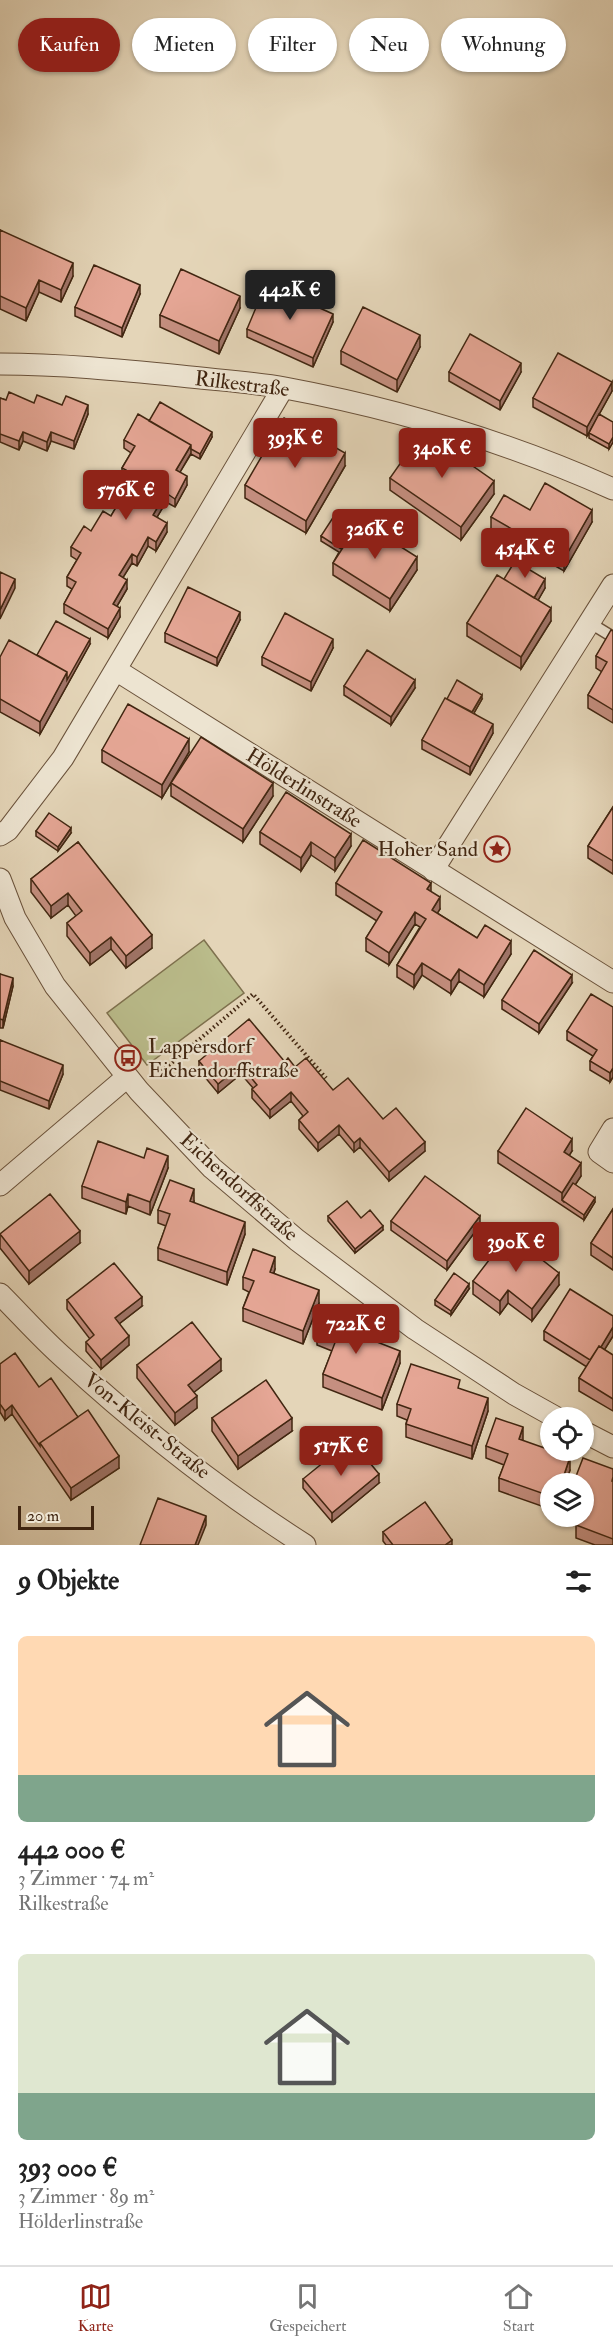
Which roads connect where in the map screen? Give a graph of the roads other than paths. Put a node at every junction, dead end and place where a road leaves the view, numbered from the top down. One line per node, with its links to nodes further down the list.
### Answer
1 (0, 364): 2 (street, Rilkestraße)
2 (283, 388): 3 (street, Rilkestraße); 7 (street)
3 (613, 489)
4 (613, 585): 5 (street)
5 (590, 623): 6 (lane); 9 (street)
6 (613, 638)
7 (116, 670): 8 (street); 9 (street, Hölderlinstraße)
8 (0, 835)
9 (433, 870): 11 (street, Hölderlinstraße)
10 (0, 879): 12 (street, Eichendorffstraße)
11 (613, 982)
12 (133, 1084): 15 (street); 17 (street, Eichendorffstraße)
13 (613, 1129): 14 (street)
14 (613, 1162)
15 (0, 1185)
16 (0, 1294): 20 (street, Von-Kleist-Straße)
17 (540, 1409)
18 (594, 1437): 19 (street)
19 (613, 1447)
20 (305, 1545)

